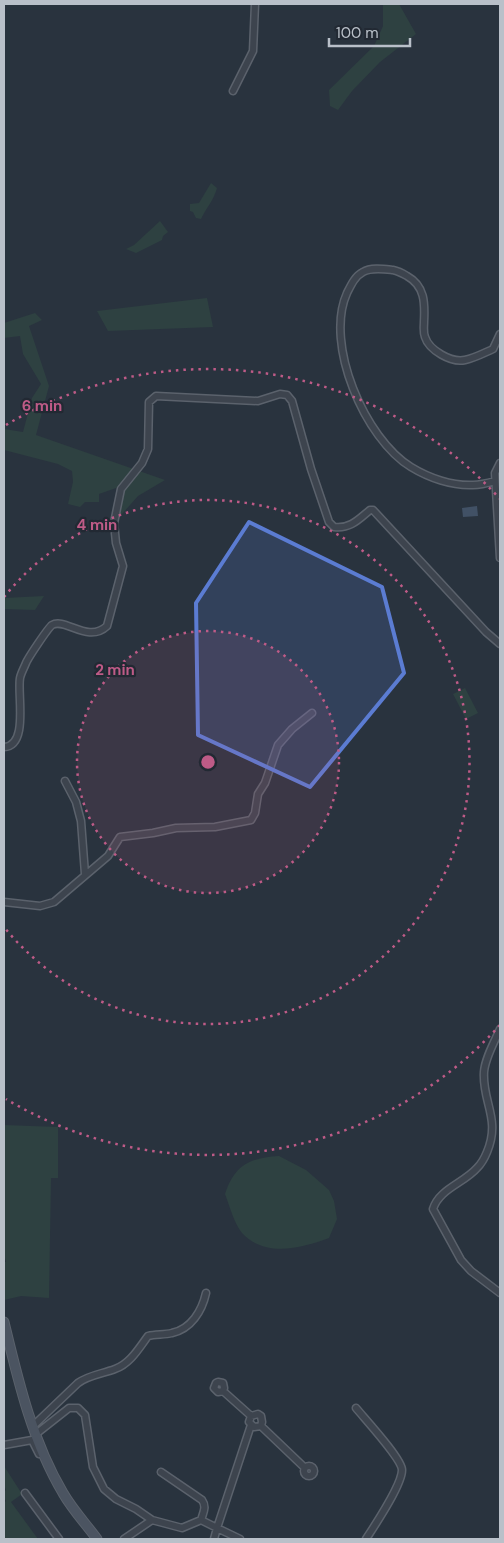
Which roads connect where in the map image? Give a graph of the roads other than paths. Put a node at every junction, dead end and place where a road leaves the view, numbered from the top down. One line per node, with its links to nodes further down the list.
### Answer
1 (255, 4): 2 (street)
2 (233, 91)
3 (500, 334): 5 (street)
4 (500, 463): 5 (street)
5 (495, 481): 6 (street)
6 (500, 558)
7 (500, 644): 9 (street)
8 (312, 713): 11 (street)
9 (4, 747)
10 (65, 781): 11 (street)
11 (86, 874): 12 (street)
12 (4, 902)
13 (500, 1029): 15 (street)
14 (206, 1293): 22 (street)
15 (500, 1293)
16 (4, 1322): 22 (street)
17 (223, 1391): 19 (street)
18 (356, 1408): 36 (street)
19 (251, 1416): 20 (street); 21 (street)
20 (251, 1425): 21 (street); 30 (street)
21 (260, 1426): 25 (street)
22 (34, 1430): 24 (street); 28 (street)
23 (4, 1444): 24 (street)
24 (44, 1457): 32 (street)
25 (305, 1468)
26 (161, 1472): 29 (street)
27 (25, 1493): 31 (street)
28 (152, 1520): 29 (street); 33 (street)
29 (201, 1520): 30 (street)
30 (217, 1528): 34 (street); 35 (street)
31 (59, 1539)
32 (97, 1539)
33 (124, 1539)
34 (214, 1539)
35 (240, 1539)
36 (366, 1539)

